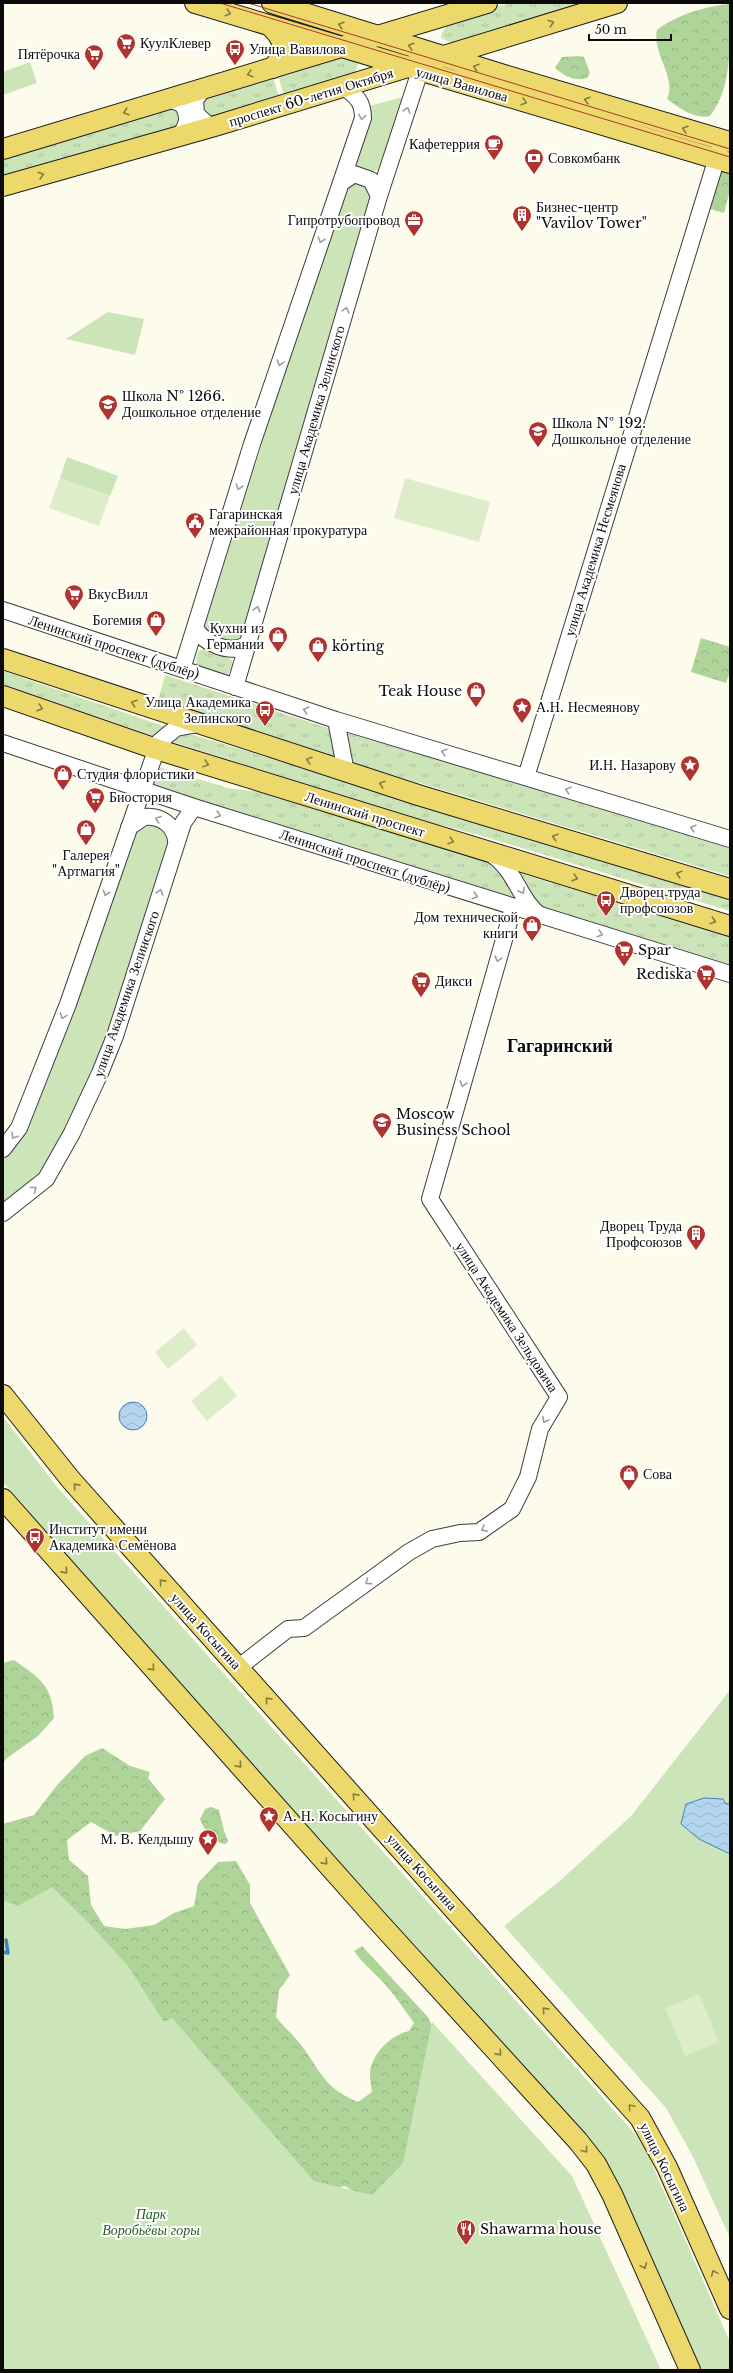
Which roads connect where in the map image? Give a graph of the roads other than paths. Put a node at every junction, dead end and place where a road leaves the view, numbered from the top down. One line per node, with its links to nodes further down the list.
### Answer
1 (195, 3): 5 (main road, улица Вавилова, one-way to 5)
2 (272, 3): 6 (main road, улица Вавилова, one-way to 2)
3 (487, 3): 6 (main road)
4 (617, 3): 7 (main road, проспект 60-летия Октября, one-way to 4)
5 (270, 26): 8 (main road, улица Вавилова); 10 (main road)
6 (378, 36): 8 (main road); 9 (main road, улица Вавилова, one-way to 6)
7 (507, 36): 9 (main road, проспект 60-летия Октября); 12 (main road)
8 (341, 48): 10 (main road); 11 (main road, улица Вавилова)
9 (444, 56): 11 (main road, проспект 60-летия Октября); 12 (main road, улица Вавилова, one-way to 9)
10 (273, 68): 14 (main road, one-way to 14)
11 (413, 69): 13 (main road, проспект 60-летия Октября); 20 (main road, улица Вавилова, one-way to 20); 22 (street, улица Академика Зелинского, one-way to 11)
12 (508, 77): 18 (main road, улица Вавилова, one-way to 12)
13 (343, 87): 16 (main road, проспект 60-летия Октября); 21 (street, one-way to 21)
14 (204, 88): 15 (main road); 16 (street)
15 (169, 99): 17 (street); 19 (main road, one-way to 19)
16 (215, 126): 17 (main road, проспект 60-летия Октября)
17 (179, 136): 24 (main road, проспект 60-летия Октября, one-way to 17)
18 (726, 141): 20 (street, улица Академика Несмеянова)
19 (3, 149)
20 (723, 161): 38 (street, улица Академика Несмеянова)
21 (347, 162): 22 (street); 23 (street)
22 (386, 174): 25 (street, улица Академика Зелинского)
23 (341, 183): 25 (street); 27 (street, one-way to 27)
24 (3, 186)
25 (378, 196): 28 (street, улица Академика Зелинского, one-way to 25)
26 (3, 610): 30 (street, Ленинский проспект (дублёр))
27 (195, 628): 28 (street); 30 (street)
28 (246, 646): 31 (street, улица Академика Зелинского)
29 (3, 659): 34 (main road, one-way to 29)
30 (182, 669): 31 (street, Ленинский проспект (дублёр))
31 (235, 687): 33 (street, Ленинский проспект (дублёр), one-way to 31)
32 (3, 696): 36 (main road, Ленинский проспект, one-way to 36)
33 (336, 720): 37 (street); 38 (street, Ленинский проспект (дублёр), one-way to 33)
34 (198, 724): 36 (street); 37 (main road, one-way to 34)
35 (3, 743): 39 (street, Ленинский проспект (дублёр))
36 (156, 749): 39 (street); 44 (main road, Ленинский проспект, one-way to 44)
37 (346, 772): 45 (main road, one-way to 37)
38 (526, 777): 42 (street, Ленинский проспект (дублёр), one-way to 38)
39 (141, 790): 40 (street, Ленинский проспект (дублёр)); 41 (street)
40 (194, 808): 43 (street, улица Академика Зелинского); 46 (street, Ленинский проспект (дублёр), one-way to 46)
41 (129, 827): 43 (street, one-way to 41); 50 (street, one-way to 50)
42 (730, 839)
43 (176, 841): 51 (street, улица Академика Зелинского, one-way to 43)
44 (488, 852): 47 (street, one-way to 47); 48 (main road, Ленинский проспект, one-way to 48)
45 (730, 889)
46 (513, 908): 47 (street, Ленинский проспект (дублёр)); 54 (street, улица Академика Зельдовича, one-way to 54)
47 (543, 917): 49 (street, Ленинский проспект (дублёр), one-way to 49)
48 (730, 926)
49 (730, 974)
50 (3, 1149)
51 (3, 1213)
52 (3, 1395): 54 (main road, улица Косыгина, one-way to 52)
53 (3, 1499): 56 (main road, one-way to 56)
54 (239, 1667): 55 (main road, улица Косыгина, one-way to 54)
55 (730, 2309)
56 (690, 2370)

